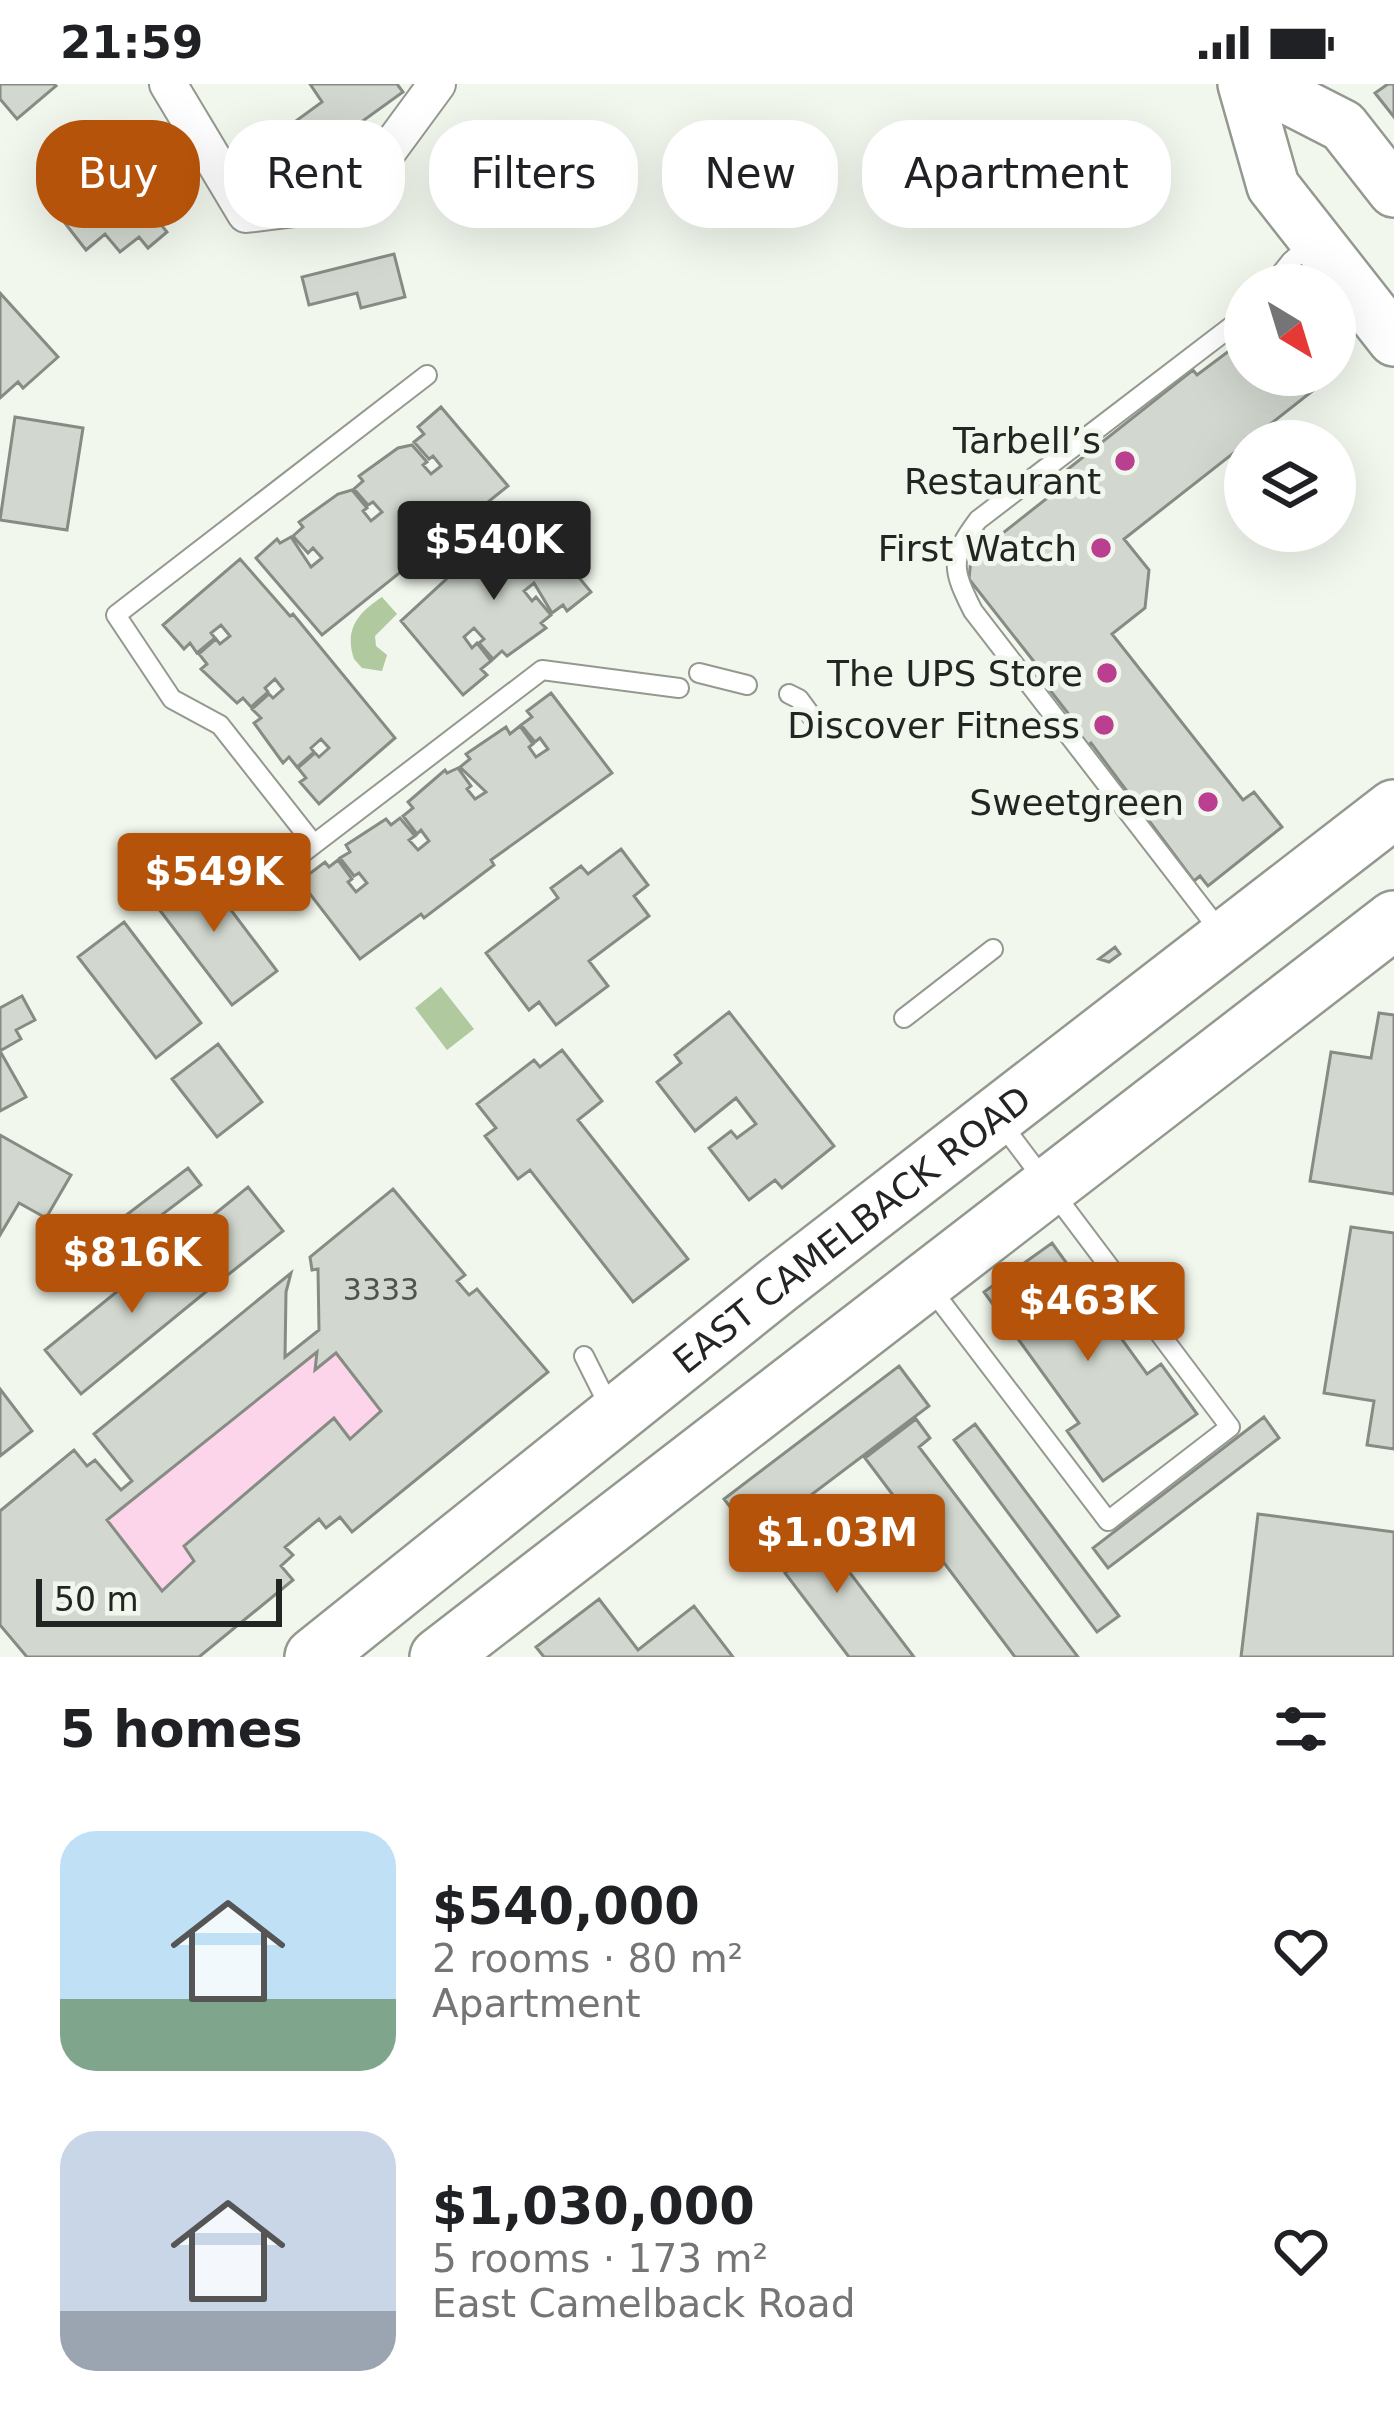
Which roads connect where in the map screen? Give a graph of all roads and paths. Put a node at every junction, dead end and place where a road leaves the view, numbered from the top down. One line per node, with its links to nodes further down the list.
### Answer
1 (168, 84): 2 (street)
2 (437, 84)
3 (1244, 84): 6 (main road)
4 (1261, 84): 5 (main road)
5 (1394, 191)
6 (1317, 239): 7 (lane); 9 (main road)
7 (1289, 264)
8 (1224, 332): 21 (lane)
9 (1394, 340)
10 (427, 375): 17 (lane)
11 (699, 673): 12 (lane)
12 (748, 685)
13 (679, 688): 17 (lane)
14 (789, 694): 15 (lane)
15 (821, 729)
16 (1394, 809): 18 (main road, EAST CAMELBACK ROAD)
17 (313, 843): 19 (lane)
18 (1321, 865): 20 (main road); 21 (main road, EAST CAMELBACK ROAD)
19 (271, 877)
20 (1383, 929): 25 (main road)
21 (1226, 939): 24 (main road, EAST CAMELBACK ROAD)
22 (992, 949): 23 (lane)
23 (904, 1018)
24 (997, 1118): 25 (lane); 28 (main road, EAST CAMELBACK ROAD)
25 (1051, 1186): 26 (main road); 26 (lane)
26 (926, 1282): 29 (main road)
27 (584, 1356): 28 (lane)
28 (614, 1416): 29 (main road); 30 (main road, EAST CAMELBACK ROAD)
29 (664, 1486): 31 (main road)
30 (314, 1657)
31 (439, 1657)

